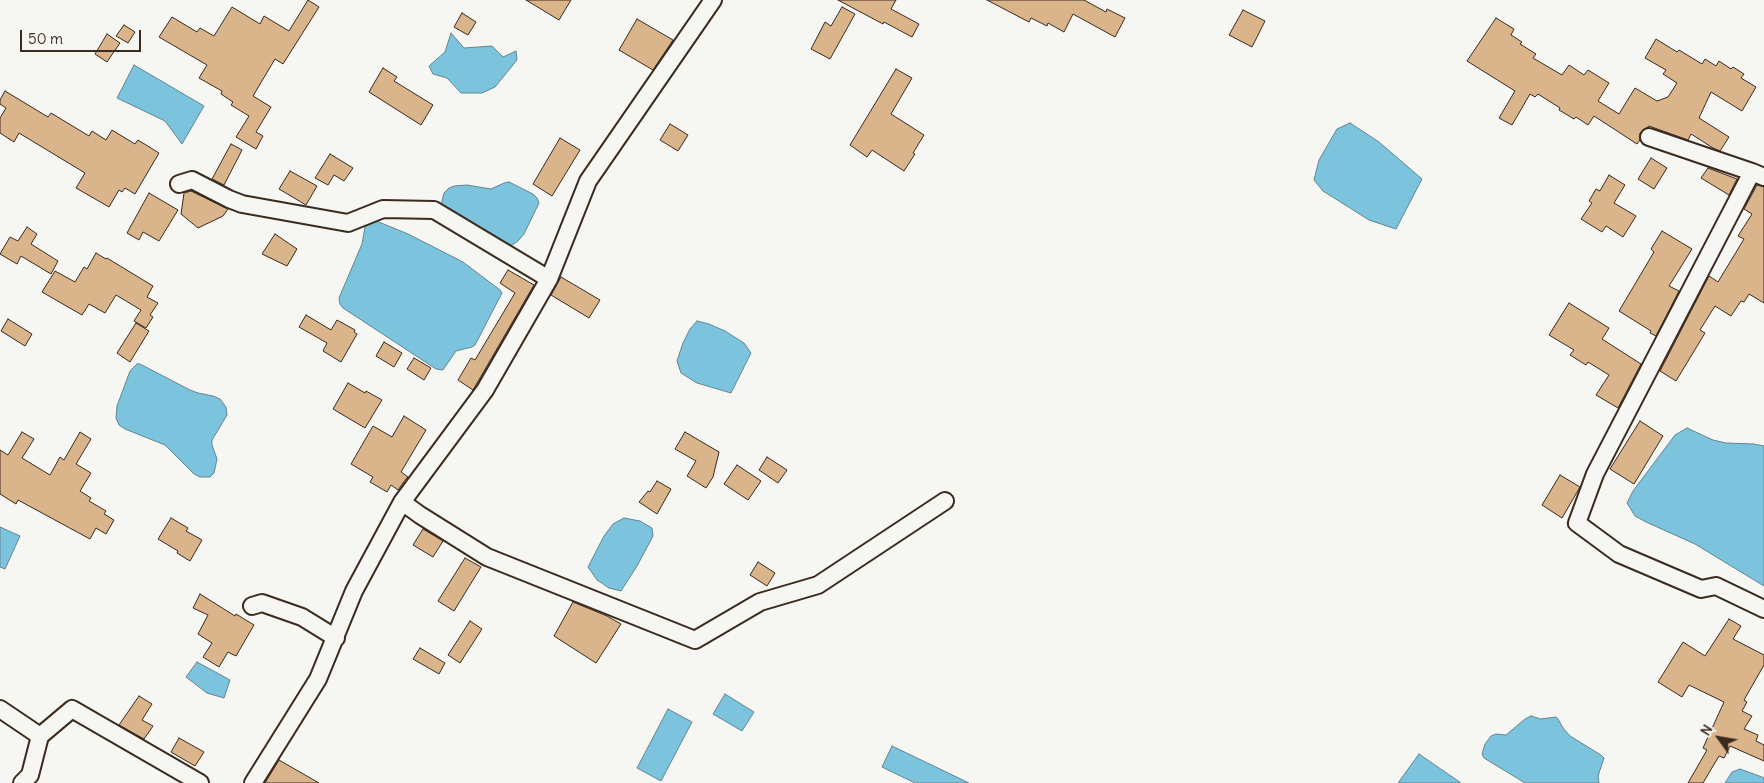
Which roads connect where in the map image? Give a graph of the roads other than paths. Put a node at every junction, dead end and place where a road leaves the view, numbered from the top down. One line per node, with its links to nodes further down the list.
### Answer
1 (713, 0): 5 (street)
2 (1649, 137): 3 (street)
3 (1758, 175): 9 (street)
4 (179, 184): 5 (street)
5 (548, 279): 7 (street)
6 (945, 501): 7 (street)
7 (402, 502): 10 (street)
8 (252, 606): 10 (street)
9 (1764, 610)
10 (336, 638): 15 (street)
11 (0, 709): 12 (street)
12 (40, 736): 13 (street); 14 (street)
13 (22, 783)
14 (200, 783)
15 (253, 783)

